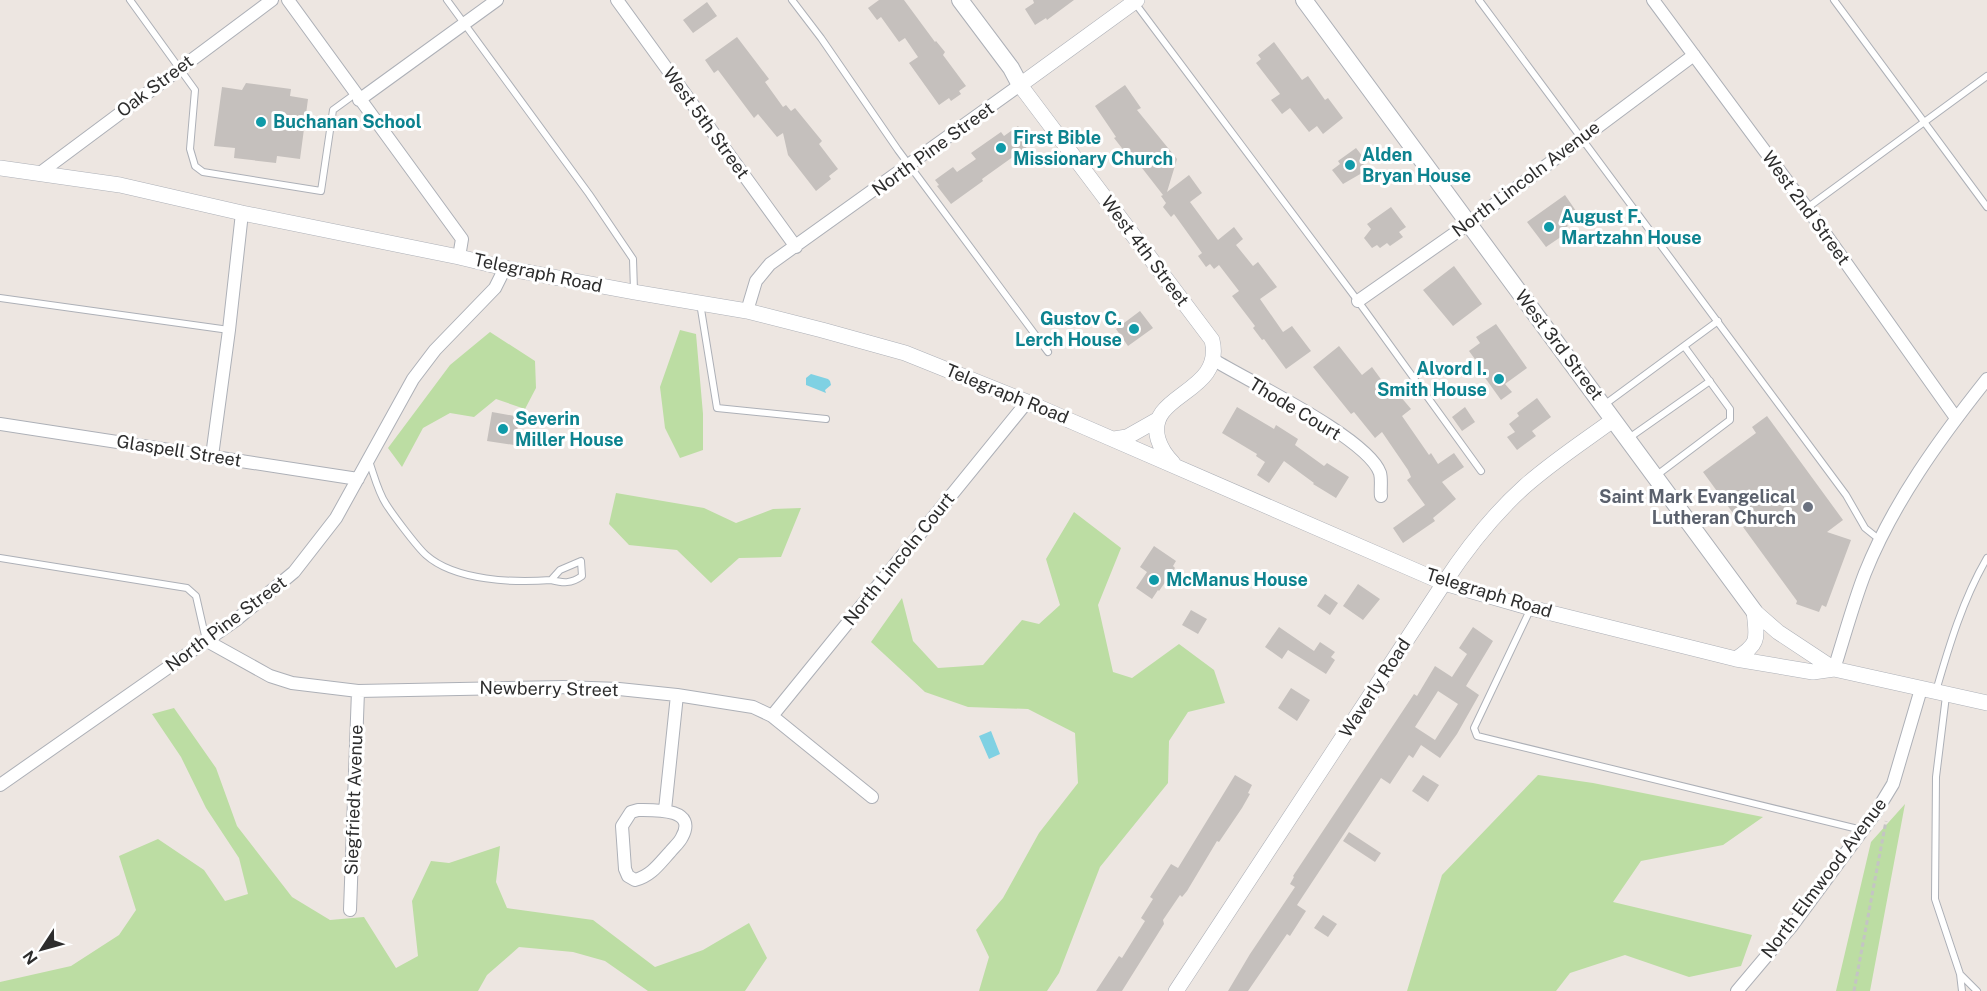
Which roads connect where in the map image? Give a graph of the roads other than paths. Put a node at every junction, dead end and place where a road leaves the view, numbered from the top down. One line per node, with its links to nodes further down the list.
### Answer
1 (130, 0): 16 (lane)
2 (272, 0): 16 (street, Oak Street)
3 (288, 0): 19 (street)
4 (447, 0): 14 (lane)
5 (497, 0): 14 (street)
6 (617, 0): 29 (street, West 5th Street)
7 (792, 0): 22 (lane)
8 (960, 0): 18 (main road, West 4th Street)
9 (1304, 0): 28 (main road, West 3rd Street)
10 (1479, 0): 21 (lane)
11 (1653, 0): 15 (street, West 2nd Street)
12 (1834, 0): 20 (lane)
13 (1135, 1): 18 (street, North Pine Street); 34 (lane)
14 (465, 23): 19 (street); 32 (lane)
15 (1694, 55): 21 (street, North Lincoln Avenue); 26 (street, West 2nd Street)
16 (178, 68): 19 (lane); 24 (street, Oak Street)
17 (1987, 76): 20 (lane)
18 (1020, 86): 22 (street, North Pine Street); 41 (street, West 4th Street)
19 (357, 97): 30 (street)
20 (1924, 122): 25 (lane); 26 (lane)
21 (1582, 137): 28 (street, North Lincoln Avenue); 37 (lane)
22 (910, 165): 29 (street, North Pine Street); 40 (lane)
23 (0, 171): 24 (street, Telegraph Road)
24 (40, 173): 27 (street, Telegraph Road)
25 (1987, 207)
26 (1807, 208): 46 (street, West 2nd Street)
27 (242, 213): 30 (street, Telegraph Road); 38 (street)
28 (1468, 224): 34 (street, North Lincoln Avenue); 45 (main road, West 3rd Street)
29 (796, 247): 36 (street, North Pine Street)
30 (459, 257): 31 (street, Telegraph Road)
31 (505, 268): 32 (street, Telegraph Road); 54 (street, North Pine Street)
32 (634, 292): 35 (street, Telegraph Road)
33 (0, 298): 38 (lane)
34 (1358, 302): 56 (lane)
35 (700, 303): 36 (street, Telegraph Road); 47 (lane)
36 (747, 310): 44 (street, Telegraph Road)
37 (1718, 321): 39 (lane); 60 (lane)
38 (229, 330): 53 (street)
39 (1684, 346): 43 (lane); 45 (lane)
40 (1047, 352)
41 (1214, 360): 48 (street); 59 (street, Thode Court)
42 (1987, 379): 46 (street)
43 (1710, 381): 52 (lane); 57 (lane)
44 (1027, 402): 51 (street, Telegraph Road); 74 (street, North Lincoln Court)
45 (1604, 405): 49 (main road, West 3rd Street)
46 (1956, 418): 60 (street)
47 (826, 419)
48 (1157, 420): 51 (street); 55 (street)
49 (1613, 420): 52 (main road, West 3rd Street); 64 (street, Waverly Road)
50 (0, 424): 53 (street, Glaspell Street)
51 (1114, 439): 55 (street, Telegraph Road)
52 (1627, 439): 57 (main road, West 3rd Street)
53 (212, 456): 58 (street, Glaspell Street)
54 (369, 461): 58 (street, North Pine Street); 63 (lane)
55 (1178, 466): 64 (street, Telegraph Road)
56 (1481, 471)
57 (1655, 476): 66 (main road, West 3rd Street)
58 (358, 479): 67 (street, North Pine Street)
59 (1381, 496)
60 (1881, 540): 69 (street)
61 (0, 558): 67 (lane)
62 (1987, 558): 71 (lane)
63 (551, 580): 63 (lane)
64 (1444, 583): 65 (street, Telegraph Road); 81 (street, Waverly Road)
65 (1531, 608): 68 (street, Telegraph Road); 78 (lane)
66 (1754, 611): 68 (street); 69 (street, West 3rd Street)
67 (207, 641): 70 (street, Newberry Street); 75 (street, North Pine Street)
68 (1736, 659): 69 (street, Telegraph Road)
69 (1834, 669): 71 (street, Telegraph Road)
70 (358, 691): 72 (street, Newberry Street); 79 (street, Siegfriedt Avenue)
71 (1934, 692): 73 (street, Telegraph Road); 78 (street, North Elmwood Avenue); 80 (lane)
72 (677, 695): 74 (street, Newberry Street); 77 (street)
73 (1987, 703)
74 (772, 716): 76 (street, Newberry Street)
75 (1, 782)
76 (872, 796)
77 (665, 810): 77 (street)
78 (1862, 830): 82 (street, North Elmwood Avenue)
79 (350, 910)
80 (1960, 974): 83 (lane); 84 (lane)
81 (1176, 991)
82 (1737, 991)
83 (1962, 991)
84 (1977, 991)

